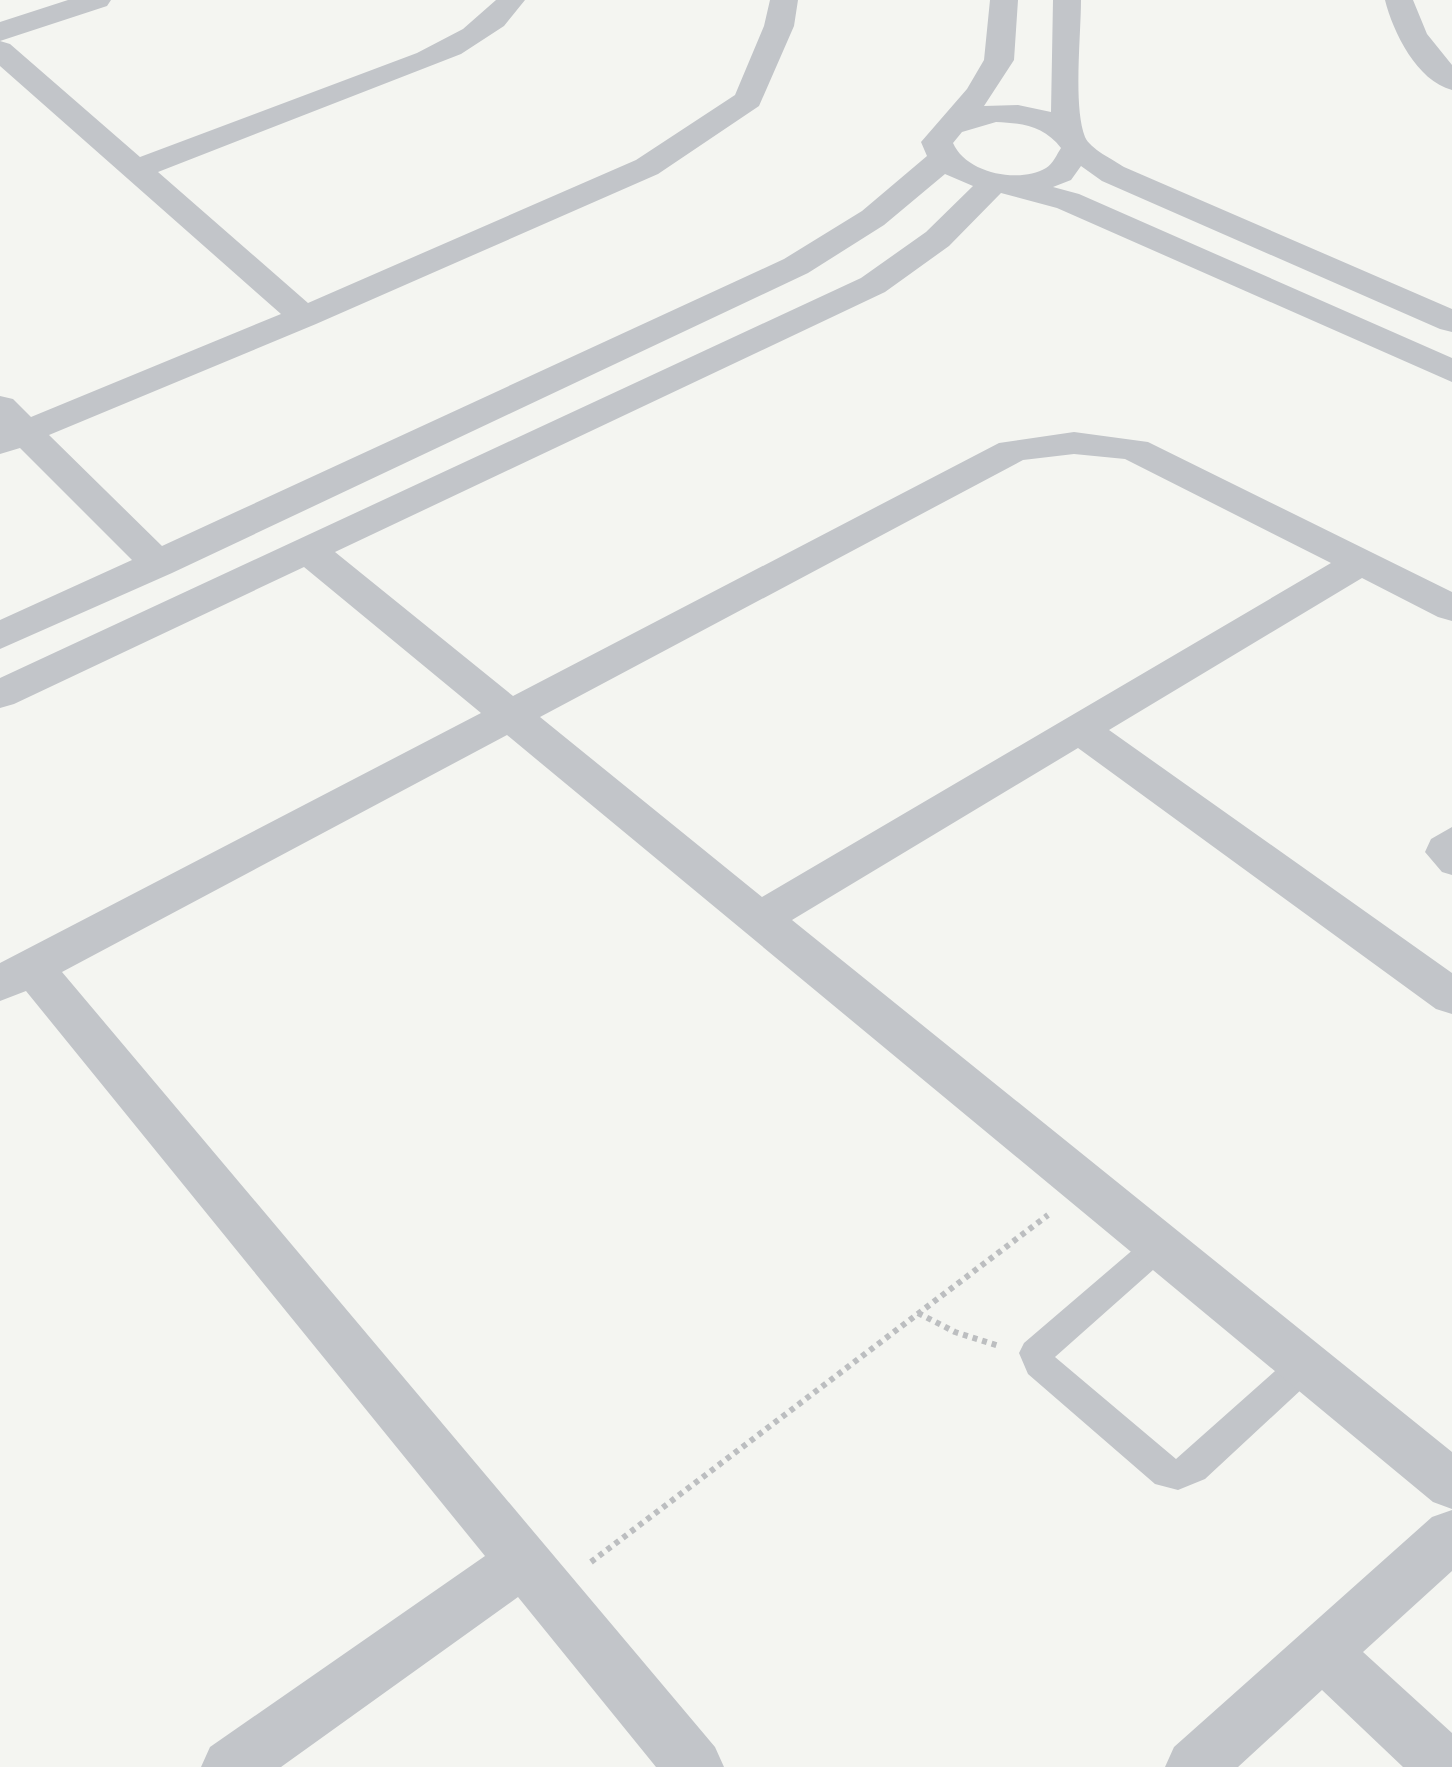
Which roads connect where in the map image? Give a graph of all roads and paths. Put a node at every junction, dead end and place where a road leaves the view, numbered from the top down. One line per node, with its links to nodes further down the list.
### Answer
1 (97, 0): 7 (street)
2 (511, 0): 12 (street)
3 (784, 0): 14 (street)
4 (1004, 0): 11 (street)
5 (1067, 0): 10 (street)
6 (1399, 0): 9 (street)
7 (0, 32)
8 (0, 50): 12 (street)
9 (1452, 81)
10 (1073, 141): 11 (street); 13 (street); 15 (street)
11 (945, 143): 13 (street); 20 (street)
12 (136, 169): 14 (street)
13 (998, 183): 16 (street); 18 (street)
14 (304, 317): 17 (street)
15 (1452, 322)
16 (1452, 371)
17 (9, 427): 20 (street)
18 (308, 550): 23 (street); 24 (street)
19 (1361, 562): 21 (street); 24 (street); 25 (street)
20 (158, 564): 22 (street)
21 (1452, 608)
22 (0, 636)
23 (0, 694)
24 (513, 715): 28 (street); 29 (street)
25 (1080, 729): 28 (street); 30 (street)
26 (1452, 837): 27 (lane)
27 (1452, 865)
28 (761, 918): 31 (street)
29 (16, 976): 38 (street)
30 (1444, 979)
31 (1087, 1185): 32 (street); 33 (path)
32 (1160, 1245): 34 (lane); 35 (street)
33 (918, 1313): 34 (path); 38 (path)
34 (1036, 1353): 35 (lane)
35 (1305, 1365): 36 (street)
36 (1452, 1485)
37 (1452, 1535): 39 (street)
38 (537, 1577): 40 (street); 41 (street)
39 (1322, 1652): 42 (street); 43 (street)
40 (231, 1767)
41 (694, 1767)
42 (1195, 1767)
43 (1446, 1767)

